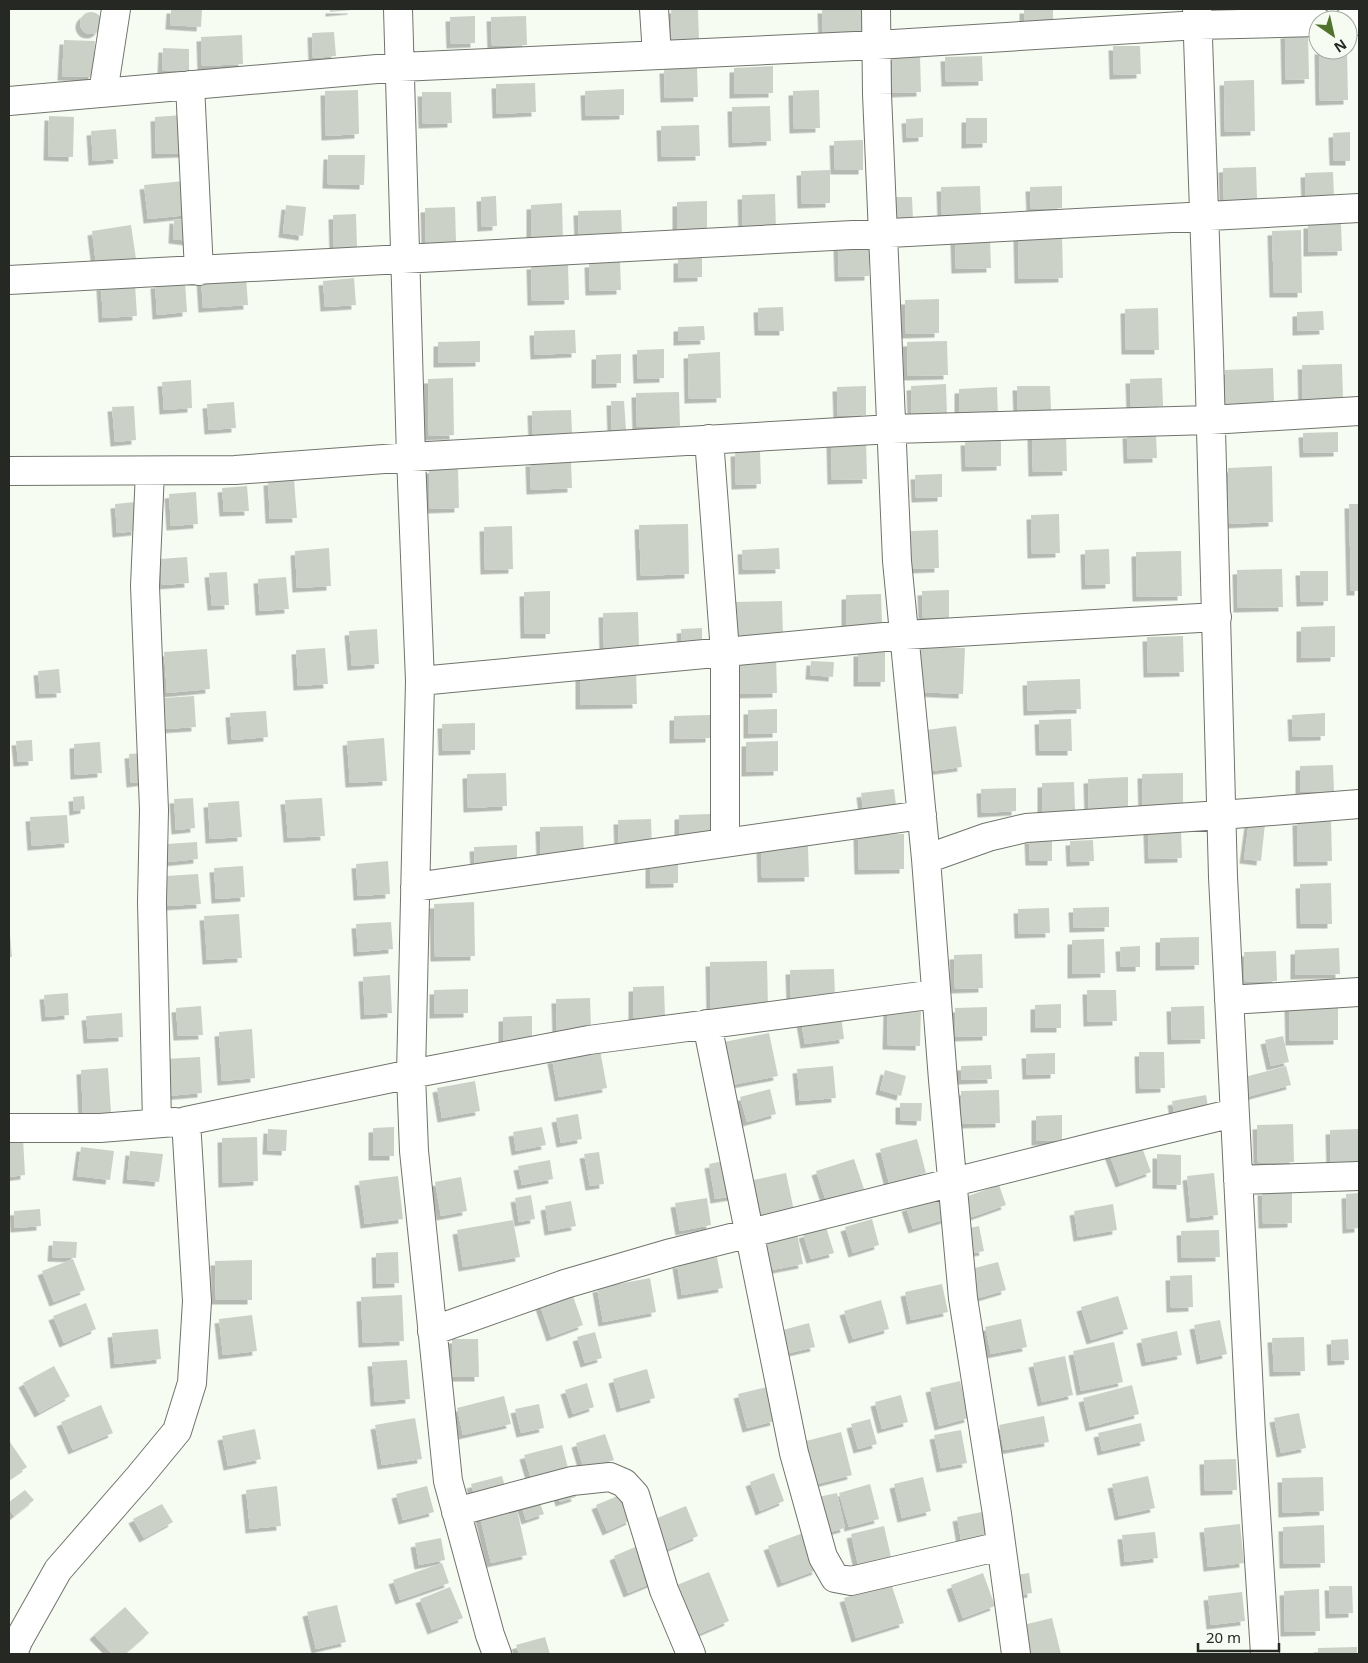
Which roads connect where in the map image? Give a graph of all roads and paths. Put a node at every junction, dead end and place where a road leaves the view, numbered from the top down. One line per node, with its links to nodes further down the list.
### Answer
1 (116, 9): 11 (street)
2 (398, 9): 9 (street)
3 (654, 9): 8 (street)
4 (876, 9): 7 (street)
5 (1197, 17): 6 (street); 7 (street); 14 (street)
6 (1308, 22)
7 (877, 45): 8 (street); 15 (street)
8 (657, 55): 9 (street)
9 (400, 67): 10 (street); 16 (street)
10 (190, 85): 11 (street); 17 (street)
11 (103, 93): 12 (street)
12 (9, 101)
13 (1359, 208): 14 (street)
14 (1204, 216): 15 (street); 20 (street)
15 (884, 234): 16 (street); 21 (street)
16 (406, 260): 17 (street); 23 (street)
17 (198, 271): 18 (street)
18 (9, 280)
19 (1359, 411): 20 (street)
20 (1210, 420): 21 (street); 26 (street)
21 (892, 429): 22 (street); 27 (street)
22 (710, 439): 23 (street); 28 (street)
23 (411, 456): 25 (street); 29 (street)
24 (9, 471): 25 (street)
25 (150, 471): 43 (street)
26 (1217, 618): 27 (street); 32 (street)
27 (905, 635): 28 (street); 31 (street)
28 (725, 652): 29 (street); 33 (street)
29 (420, 681): 35 (street)
30 (1359, 804): 32 (street)
31 (922, 815): 33 (street); 34 (street)
32 (1221, 816): 34 (street); 38 (street)
33 (725, 843): 35 (street)
34 (926, 859): 37 (street)
35 (415, 887): 40 (street)
36 (1359, 992): 38 (street)
37 (936, 994): 39 (street); 47 (street)
38 (1229, 1000): 41 (street)
39 (707, 1024): 40 (street); 48 (street)
40 (411, 1074): 42 (street); 49 (street)
41 (1234, 1114): 46 (street); 47 (street)
42 (186, 1121): 43 (street); 52 (street)
43 (157, 1123): 44 (street)
44 (9, 1128)
45 (1359, 1176): 46 (street)
46 (1238, 1180): 56 (street)
47 (952, 1183): 48 (street); 51 (street)
48 (749, 1233): 49 (street); 51 (street)
49 (432, 1330): 50 (street)
50 (456, 1512): 53 (street); 54 (street)
51 (1002, 1546): 55 (street)
52 (13, 1654)
53 (496, 1654)
54 (691, 1654)
55 (1016, 1654)
56 (1265, 1654)

